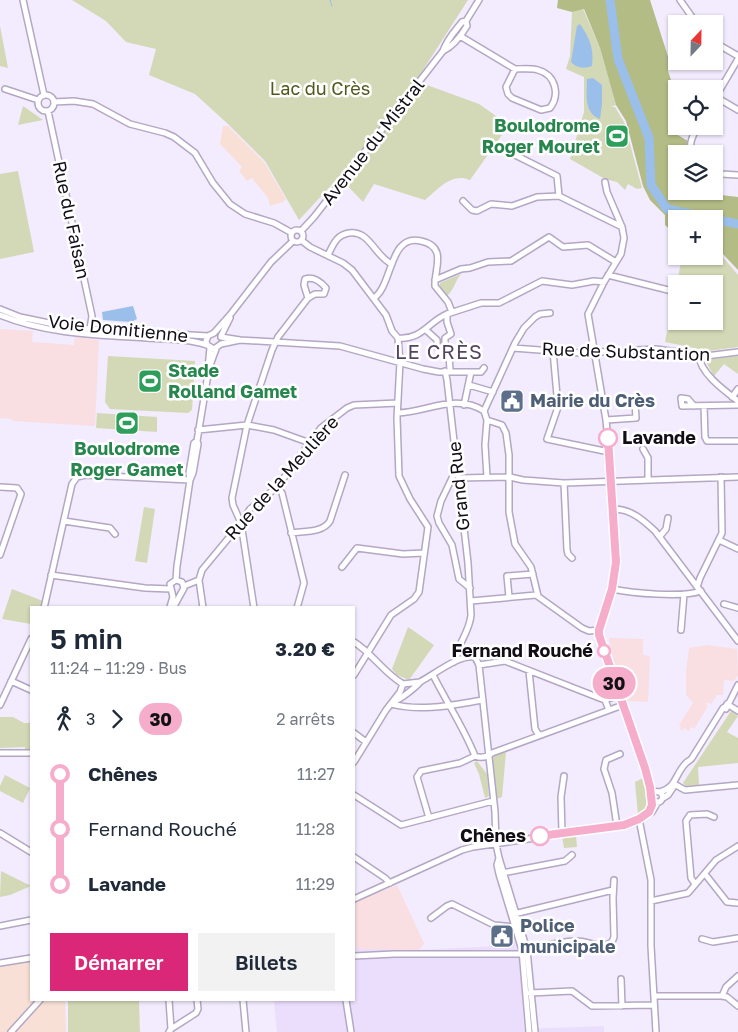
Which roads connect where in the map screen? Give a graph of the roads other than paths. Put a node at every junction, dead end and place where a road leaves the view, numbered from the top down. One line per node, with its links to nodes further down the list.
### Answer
1 (23, 0): 13 (street)
2 (479, 0): 5 (street, Avenue du Mistral)
3 (680, 0): 4 (street)
4 (690, 15)
5 (466, 21): 6 (street, Avenue du Mistral); 8 (street, Avenue du Mistral)
6 (460, 36): 8 (street, Avenue du Mistral); 10 (street)
7 (723, 48): 9 (street)
8 (443, 51): 26 (street, Avenue du Mistral)
9 (738, 57): 11 (street)
10 (515, 69): 10 (street)
11 (723, 84)
12 (5, 89): 14 (street)
13 (44, 95): 14 (street); 15 (street)
14 (38, 100): 18 (street)
15 (54, 102): 18 (street); 27 (street)
16 (723, 102): 17 (street)
17 (738, 110)
18 (48, 111): 44 (street, Rue du Faisan)
19 (502, 149): 23 (street)
20 (723, 173): 21 (street)
21 (738, 174)
22 (605, 182): 25 (street)
23 (559, 196): 24 (street); 25 (street)
24 (463, 201)
25 (622, 226): 31 (street)
26 (301, 231): 27 (street); 28 (street)
27 (292, 233): 29 (street)
28 (301, 240): 29 (street); 30 (street)
29 (293, 241): 42 (street)
30 (328, 255): 32 (street); 38 (street)
31 (616, 262): 33 (street); 34 (street)
32 (392, 264): 34 (street); 38 (street)
33 (608, 275): 35 (street); 36 (street)
34 (435, 280): 40 (street)
35 (604, 282): 40 (street); 57 (street)
36 (668, 290)
37 (308, 298): 37 (street); 51 (street)
38 (374, 298): 49 (street)
39 (0, 310): 44 (street, Voie Domitienne)
40 (450, 313): 45 (street); 54 (street, Grand Rue)
41 (550, 313): 55 (street)
42 (230, 315): 46 (street); 48 (street)
43 (2, 317): 53 (street, Voie Domitienne)
44 (90, 330): 47 (street, Voie Domitienne)
45 (426, 330): 49 (street); 54 (street)
46 (214, 333): 47 (street); 48 (street)
47 (208, 336): 53 (street)
48 (221, 337): 50 (street); 52 (street)
49 (398, 338): 60 (street)
50 (240, 340): 51 (street); 52 (street)
51 (276, 341): 60 (street); 78 (street)
52 (221, 344): 53 (street)
53 (211, 347): 79 (street)
54 (446, 347): 62 (street, Grand Rue)
55 (513, 348): 56 (street, Rue de Substantion); 66 (street)
56 (553, 351): 57 (street, Rue de Substantion); 83 (street)
57 (594, 352): 59 (street, Rue de Substantion); 77 (street)
58 (738, 352): 59 (street, Rue de Substantion)
59 (699, 356): 67 (street)
60 (400, 362): 62 (street); 69 (street)
61 (484, 368): 63 (street)
62 (448, 371): 63 (street); 70 (street, Grand Rue)
63 (471, 372): 64 (street)
64 (469, 385): 66 (street); 72 (street)
65 (738, 390): 67 (street)
66 (493, 392): 76 (street)
67 (732, 397): 71 (street)
68 (635, 402): 77 (street)
69 (398, 403): 75 (street); 81 (street, Rue de la Meulière)
70 (450, 403): 72 (street); 75 (street); 85 (street, Grand Rue)
71 (738, 403): 74 (street)
72 (464, 404): 76 (street)
73 (694, 406): 74 (street)
74 (704, 406): 80 (street)
75 (398, 413): 101 (street)
76 (485, 416): 86 (street); 87 (street)
77 (606, 420): 83 (street)
78 (246, 424): 79 (street); 81 (street); 100 (street)
79 (198, 430): 90 (street)
80 (738, 441)
81 (310, 443): 95 (street, Rue de la Meulière)
82 (643, 449): 91 (street)
83 (610, 452): 92 (street)
84 (345, 475): 102 (street)
85 (458, 475): 86 (street); 98 (street); 116 (street, Grand Rue)
86 (487, 477): 87 (street)
87 (510, 477): 93 (street); 111 (street)
88 (721, 477): 89 (street); 91 (street); 105 (street)
89 (738, 477)
90 (190, 480): 99 (street); 113 (street)
91 (648, 480): 92 (street)
92 (612, 481): 93 (street); 96 (street)
93 (564, 483): 109 (street)
94 (0, 487): 108 (street)
95 (277, 487): 100 (street, Rue de la Meulière); 102 (street)
96 (614, 509): 104 (street); 117 (street)
97 (668, 518): 104 (street)
98 (438, 520): 101 (street); 116 (street)
99 (64, 521): 103 (street); 112 (street)
100 (242, 523): 114 (street, Rue de la Meulière); 130 (street)
101 (428, 527): 107 (street)
102 (292, 533): 131 (street)
103 (115, 534)
104 (660, 536): 118 (street)
105 (720, 540): 106 (street); 118 (street)
106 (738, 549)
107 (424, 553): 110 (street); 140 (street)
108 (0, 555)
109 (572, 558)
110 (342, 568)
111 (533, 574): 122 (street); 123 (street)
112 (51, 575): 119 (street); 126 (street)
113 (176, 580): 115 (street); 119 (street)
114 (199, 580): 115 (street); 129 (street)
115 (184, 586): 120 (street)
116 (470, 588): 124 (street, Grand Rue)
117 (612, 589): 121 (street); 133 (street)
118 (699, 589): 121 (street); 135 (street)
119 (172, 591): 120 (street); 127 (street)
120 (180, 593): 128 (street)
121 (684, 594): 134 (street)
122 (538, 596): 123 (street); 133 (street)
123 (510, 598): 124 (street)
124 (471, 601): 137 (street, Grand Rue)
125 (724, 604): 132 (street)
126 (44, 606)
127 (172, 606)
128 (173, 606)
129 (203, 606)
130 (254, 606)
131 (298, 606)
132 (738, 608)
133 (599, 630): 153 (street)
134 (681, 630)
135 (738, 640)
136 (30, 641): 147 (street)
137 (462, 642): 139 (street); 141 (street, Grand Rue)
138 (355, 643): 140 (street)
139 (465, 649): 141 (street); 142 (street)
140 (368, 652): 145 (street); 149 (street)
141 (461, 655): 142 (street); 146 (street)
142 (474, 657): 143 (street)
143 (479, 665): 144 (street); 154 (street)
144 (529, 671): 155 (street); 164 (street)
145 (355, 673)
146 (433, 676): 148 (street); 160 (street)
147 (11, 682): 151 (street); 157 (street)
148 (420, 682): 149 (street); 152 (street)
149 (404, 685): 152 (street); 152 (street); 156 (street)
150 (738, 686): 159 (street)
151 (30, 690)
152 (409, 691): 156 (street)
153 (619, 695): 155 (street); 158 (street)
154 (483, 700): 160 (street); 170 (street)
155 (605, 700): 161 (street)
156 (392, 703): 160 (street); 165 (street)
157 (0, 705)
158 (623, 705): 161 (street); 175 (street)
159 (727, 705): 162 (street); 173 (street)
160 (448, 706): 169 (street)
161 (609, 710): 164 (street)
162 (738, 711)
163 (355, 734): 165 (street)
164 (539, 735): 170 (street)
165 (366, 742): 171 (street)
166 (0, 753): 167 (street)
167 (30, 753)
168 (620, 754): 183 (street)
169 (475, 756): 170 (street); 181 (street)
170 (488, 756): 179 (street)
171 (355, 760)
172 (564, 776): 184 (street)
173 (674, 784): 174 (street); 176 (street); 178 (street)
174 (738, 785)
175 (650, 787): 176 (street); 178 (street)
176 (658, 792): 178 (street); 178 (street)
177 (355, 796): 181 (street)
178 (656, 799): 182 (street)
179 (493, 801): 181 (street); 186 (street)
180 (714, 816): 195 (street)
181 (428, 818)
182 (639, 819): 183 (street); 198 (street)
183 (617, 826): 184 (street)
184 (562, 833): 186 (street)
185 (0, 834): 188 (street)
186 (496, 844): 191 (street); 194 (street)
187 (738, 846): 192 (street)
188 (30, 851)
189 (572, 855): 191 (street)
190 (355, 858): 194 (street)
191 (502, 874): 200 (street)
192 (705, 874): 195 (street); 199 (street)
193 (614, 880): 196 (street)
194 (390, 883): 197 (street)
195 (695, 884): 198 (street)
196 (613, 890): 200 (street); 207 (street)
197 (355, 899)
198 (651, 901): 214 (street)
199 (738, 903)
200 (514, 914): 204 (street); 207 (street)
201 (431, 918): 204 (street)
202 (30, 920): 203 (street)
203 (0, 926)
204 (515, 927): 207 (street)
205 (738, 938): 206 (street)
206 (702, 939)
207 (524, 951): 208 (street); 213 (street)
208 (355, 956)
209 (30, 958): 210 (street)
210 (0, 963)
211 (738, 976): 215 (street)
212 (621, 979): 222 (street)
213 (529, 993): 222 (street); 228 (street); 229 (street)
214 (654, 996): 215 (street); 221 (street)
215 (722, 996): 223 (street)
216 (39, 1001): 225 (street)
217 (169, 1001): 224 (street)
218 (197, 1001): 224 (street)
219 (243, 1001): 226 (street)
220 (346, 1001): 227 (street)
221 (654, 1005): 222 (street); 230 (street)
222 (622, 1006)
223 (738, 1006)
224 (170, 1030)
225 (11, 1032)
226 (246, 1032)
227 (351, 1032)
228 (529, 1032)
229 (535, 1032)
230 (656, 1032)

